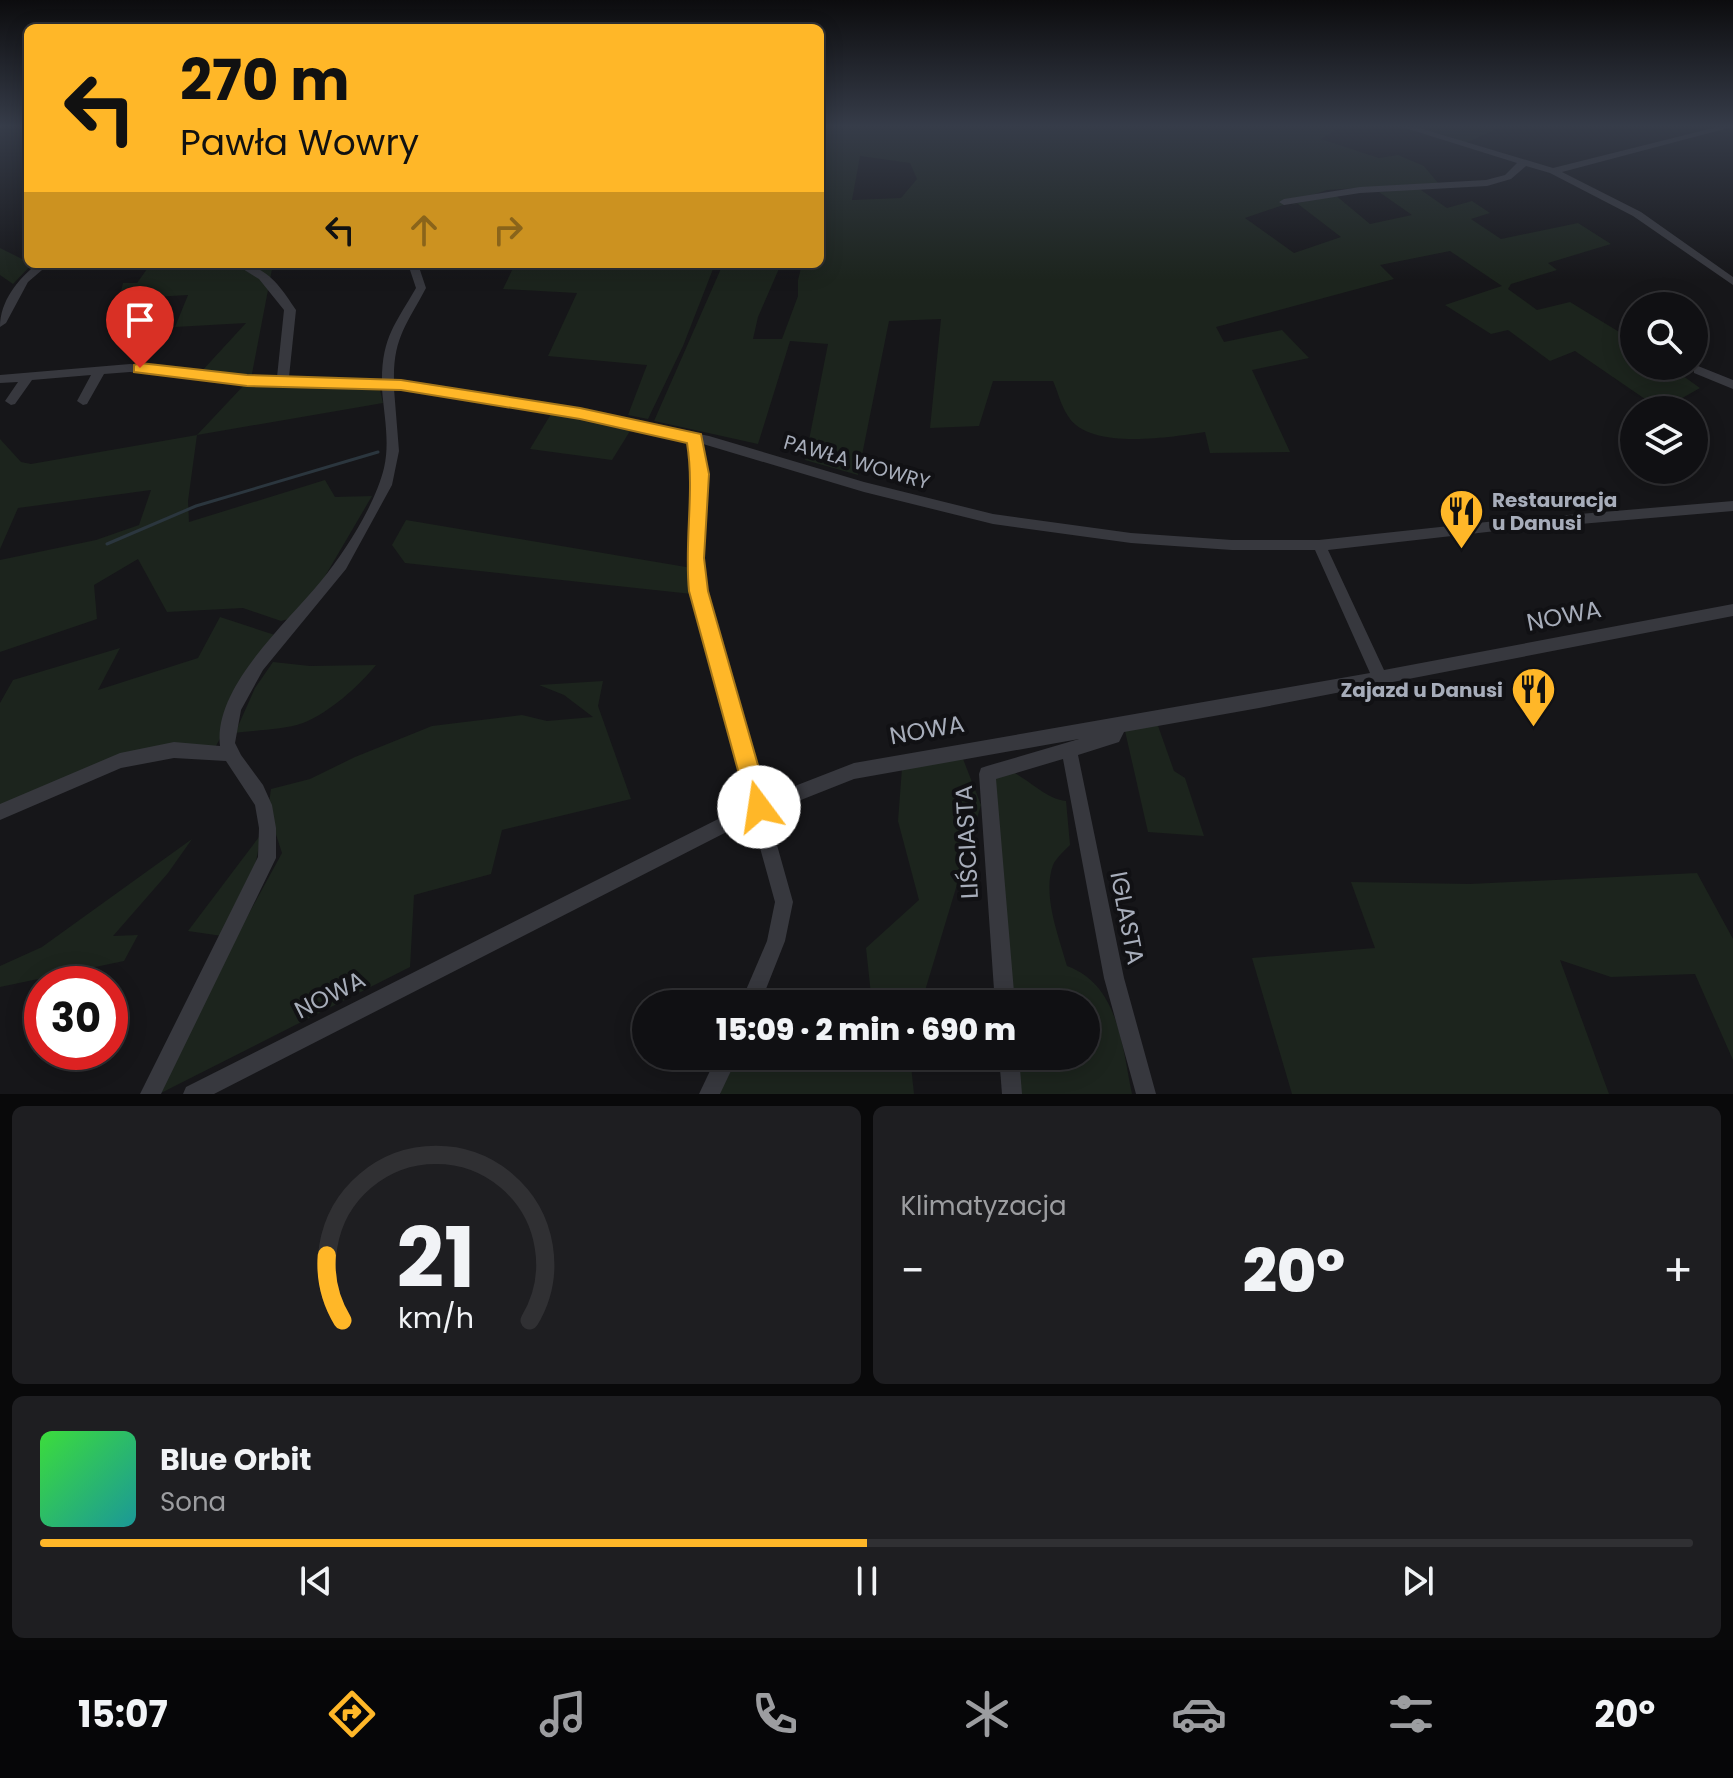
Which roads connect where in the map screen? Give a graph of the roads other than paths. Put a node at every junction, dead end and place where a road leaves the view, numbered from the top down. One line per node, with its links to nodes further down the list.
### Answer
1 (1502, 178): 3 (street)
2 (1567, 178): 5 (street)
3 (1284, 202)
4 (1733, 264): 5 (street)
5 (1714, 266): 9 (street)
6 (39, 268): 10 (street)
7 (251, 268): 15 (street)
8 (414, 268): 16 (street)
9 (1733, 282)
10 (0, 323)
11 (100, 370): 13 (street, PAWŁA WOWRY); 15 (street, PAWŁA WOWRY); 19 (street)
12 (1708, 374): 17 (street)
13 (28, 377): 14 (street, PAWŁA WOWRY); 18 (street)
14 (0, 379)
15 (283, 382): 16 (street, PAWŁA WOWRY)
16 (388, 385): 20 (street, PAWŁA WOWRY); 27 (street)
17 (1733, 385)
18 (11, 401)
19 (83, 401)
20 (695, 438): 22 (street, PAWŁA WOWRY); 28 (street)
21 (1733, 506): 22 (street, PAWŁA WOWRY)
22 (1319, 545): 24 (street)
23 (1733, 610): 24 (street, NOWA)
24 (1380, 678): 25 (street, NOWA)
25 (1120, 724): 26 (street, LIŚCIASTA); 28 (street, NOWA)
26 (1069, 750): 31 (street, LIŚCIASTA); 38 (street, IGLASTA)
27 (233, 754): 29 (street); 35 (street)
28 (759, 807): 30 (street); 36 (street, NOWA)
29 (0, 812)
30 (756, 990)
31 (1004, 990)
32 (721, 1070): 34 (street)
33 (1010, 1070): 37 (street)
34 (710, 1093)
35 (150, 1094)
36 (193, 1094)
37 (1012, 1094)
38 (1146, 1094)

